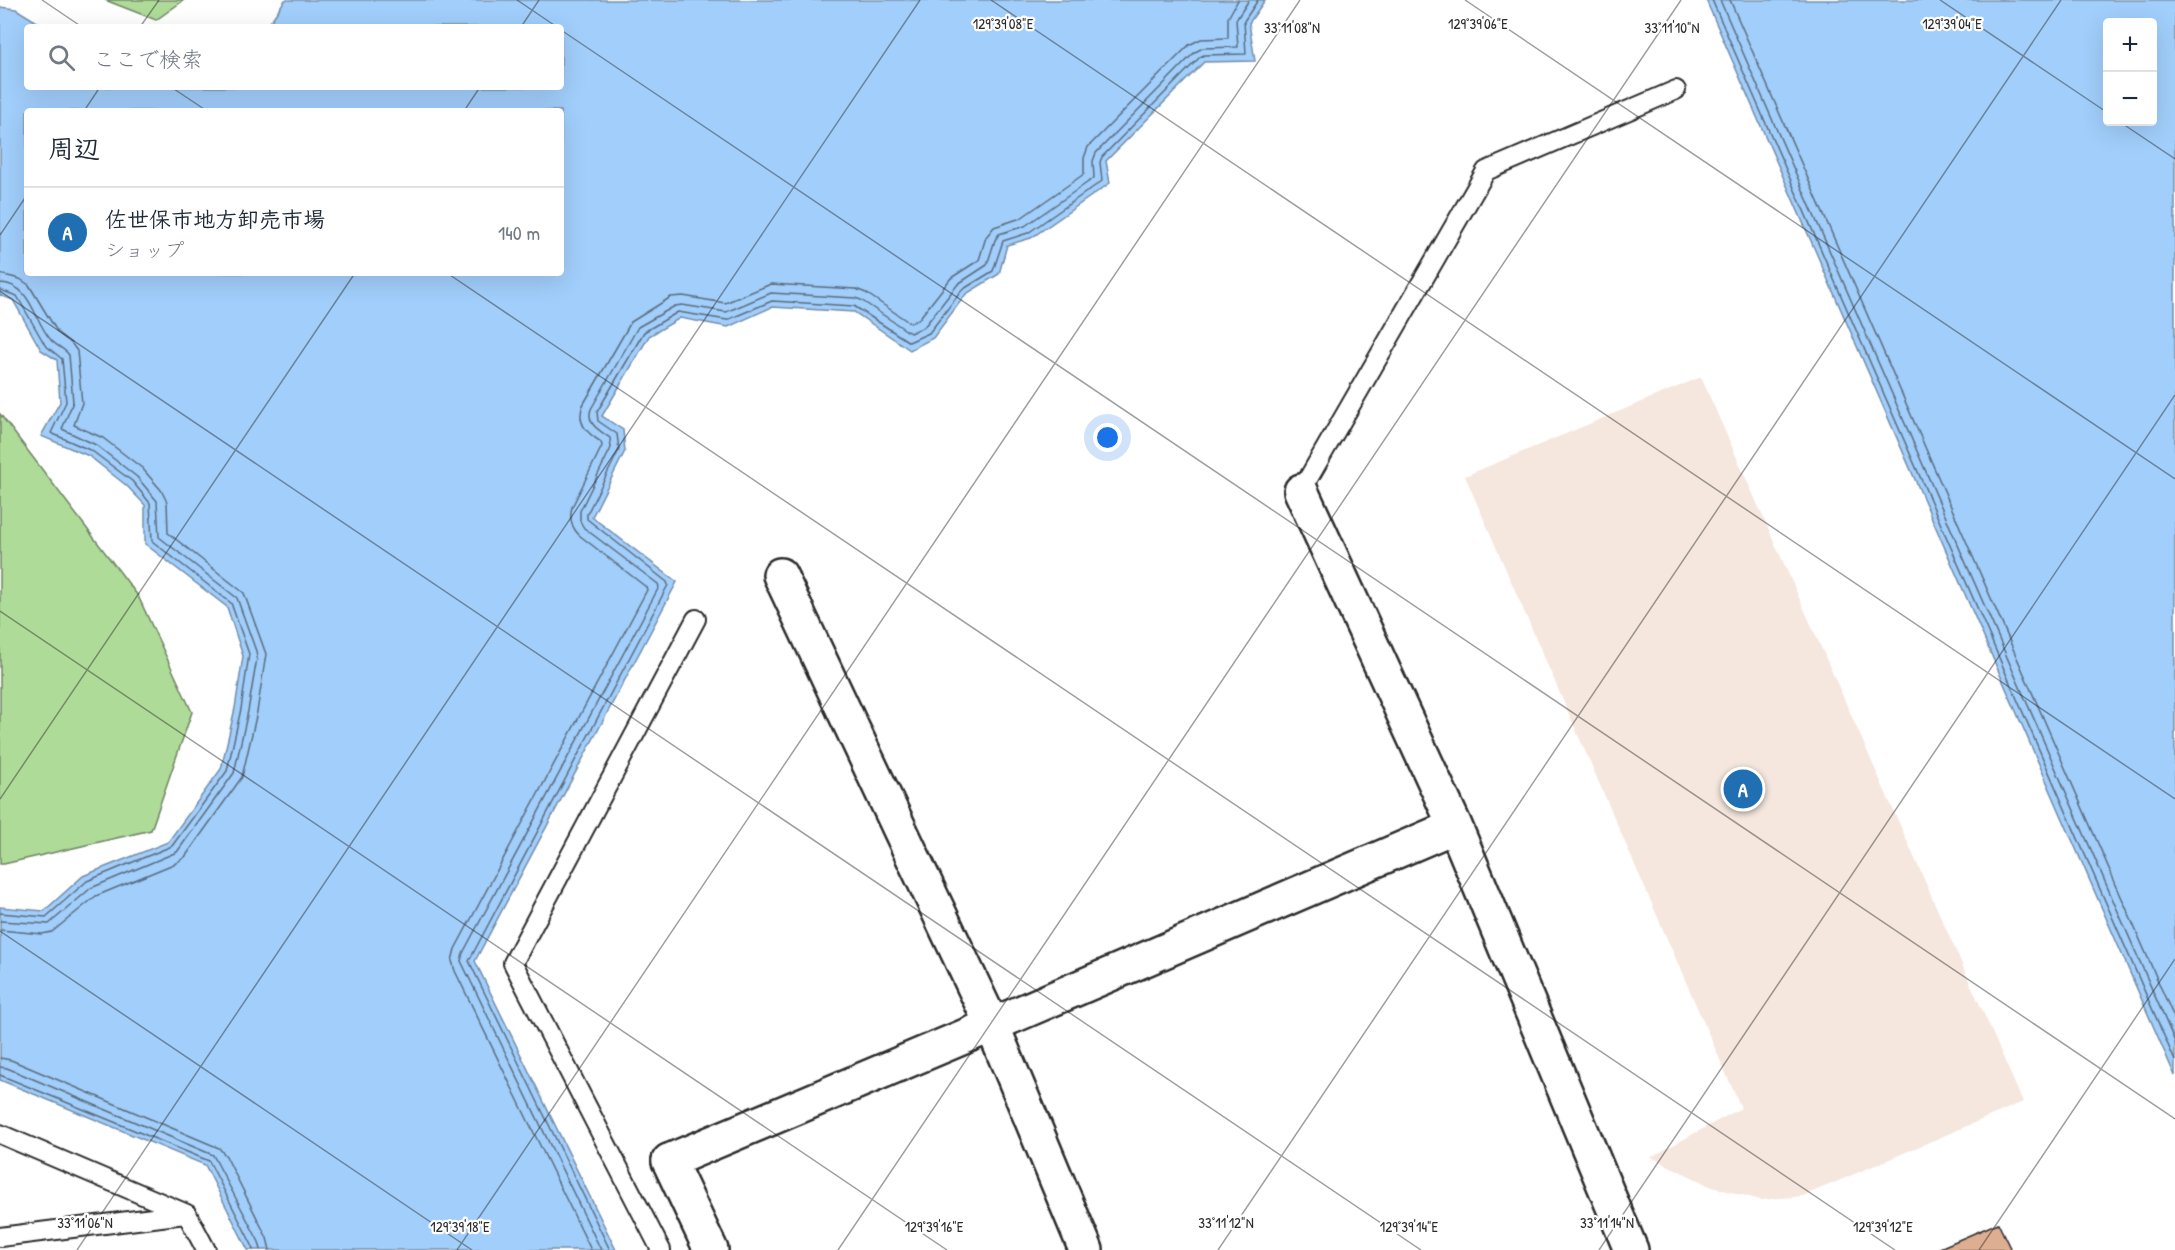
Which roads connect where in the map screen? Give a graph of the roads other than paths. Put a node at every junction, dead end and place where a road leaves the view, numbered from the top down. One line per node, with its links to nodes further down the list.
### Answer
1 (1676, 90): 2 (lane)
2 (1301, 491): 5 (street)
3 (780, 575): 6 (street)
4 (696, 619): 11 (lane)
5 (1455, 826): 6 (street); 14 (street)
6 (992, 1025): 12 (street); 13 (street)
7 (0, 1134): 8 (lane)
8 (187, 1214): 9 (lane); 10 (lane)
9 (0, 1237)
10 (206, 1250)
11 (661, 1250)
12 (711, 1250)
13 (1086, 1250)
14 (1631, 1250)

